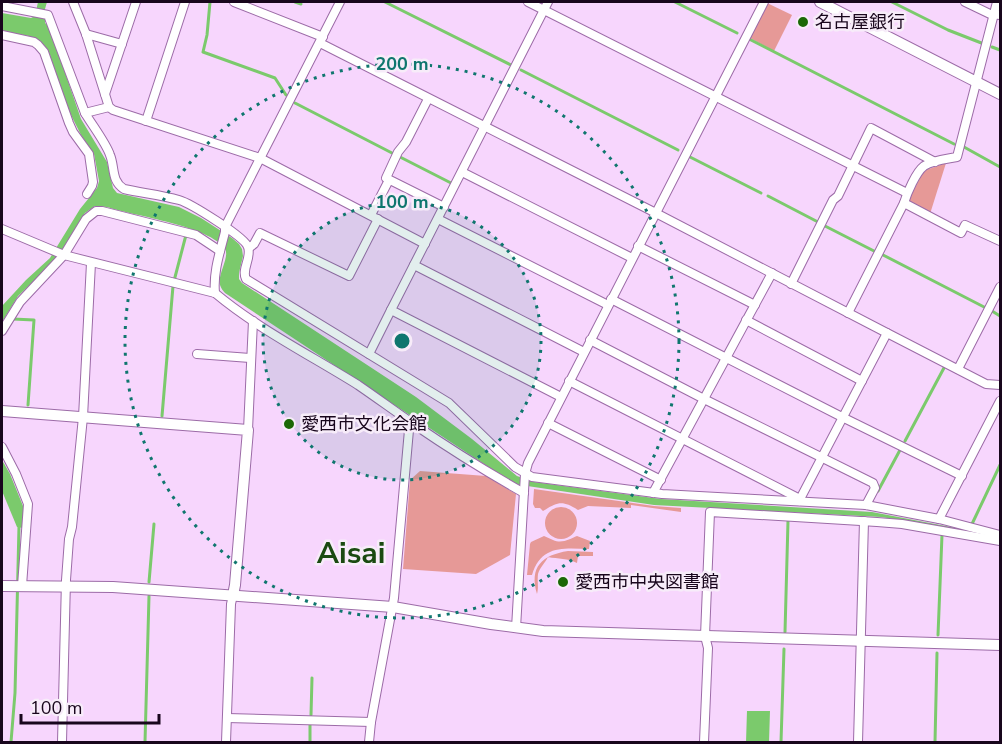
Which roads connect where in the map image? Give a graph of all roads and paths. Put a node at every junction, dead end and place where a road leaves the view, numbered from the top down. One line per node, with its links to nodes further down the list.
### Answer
1 (73, 2): 14 (street)
2 (135, 2): 17 (street)
3 (185, 2): 25 (street)
4 (234, 2): 16 (street)
5 (340, 2): 16 (street)
6 (528, 2): 12 (street)
7 (764, 2): 21 (street)
8 (820, 2): 18 (street)
9 (965, 2): 13 (street)
10 (997, 2): 13 (street)
11 (2, 6): 24 (street)
12 (546, 6): 21 (street); 26 (street)
13 (997, 14): 18 (street)
14 (86, 34): 17 (street); 19 (street)
15 (2, 35): 33 (street)
16 (321, 40): 22 (street); 27 (street)
17 (122, 44): 19 (street)
18 (976, 82): 20 (street); 28 (street)
19 (105, 94): 23 (street)
20 (1000, 94)
21 (715, 96): 29 (street); 36 (street)
22 (428, 99): 26 (street); 31 (street)
23 (109, 107): 24 (street); 25 (street)
24 (85, 113): 40 (street)
25 (146, 121): 27 (street)
26 (485, 127): 30 (street); 36 (street)
27 (260, 158): 37 (street); 40 (street)
28 (934, 162): 29 (street); 32 (street)
29 (852, 166): 32 (street); 51 (street)
30 (462, 172): 35 (street); 47 (street)
31 (389, 180): 35 (street); 37 (street)
32 (907, 193): 34 (street)
33 (87, 194)
34 (904, 203): 41 (street); 57 (street)
35 (444, 207): 38 (street)
36 (655, 214): 43 (street); 50 (street)
37 (374, 217): 42 (street); 44 (street)
38 (438, 219): 42 (street); 54 (street)
39 (2, 229): 46 (street)
40 (225, 229): 44 (street); 45 (street)
41 (1000, 241)
42 (425, 244): 49 (street)
43 (638, 246): 47 (street); 55 (street)
44 (249, 248): 65 (street)
45 (221, 249): 46 (street); 53 (street)
46 (60, 253): 48 (street); 60 (street)
47 (632, 258): 54 (street)
48 (92, 263): 53 (street); 76 (street)
49 (414, 265): 56 (street); 63 (street)
50 (772, 273): 51 (street); 55 (street)
51 (791, 284): 57 (street)
52 (1000, 287): 68 (street)
53 (215, 293): 59 (street)
54 (609, 302): 62 (street); 67 (street)
55 (755, 305): 58 (street)
56 (392, 310): 65 (street); 72 (street)
57 (848, 313): 61 (street)
58 (747, 320): 67 (street); 70 (street)
59 (253, 321): 66 (street); 79 (street)
60 (2, 331)
61 (887, 333): 68 (street); 70 (street)
62 (590, 340): 63 (street); 73 (street)
63 (584, 352): 69 (street)
64 (197, 354): 66 (street)
65 (369, 354): 86 (street)
66 (250, 358): 80 (street)
67 (726, 358): 73 (street); 77 (street)
68 (958, 369): 71 (street)
69 (569, 381): 72 (street); 81 (street)
70 (862, 381): 77 (street)
71 (1000, 385)
72 (561, 397): 78 (street)
73 (704, 399): 81 (street); 83 (street)
74 (1000, 401): 84 (street)
75 (2, 411): 76 (street)
76 (83, 417): 80 (street); 96 (street)
77 (842, 417): 83 (street); 84 (street)
78 (548, 423): 85 (street); 86 (street)
79 (414, 424): 86 (street); 98 (street)
80 (248, 430): 97 (street)
81 (683, 439): 85 (street); 88 (street)
82 (2, 447): 95 (street)
83 (821, 458): 88 (street); 89 (street)
84 (962, 476): 90 (street)
85 (661, 480): 87 (street)
86 (525, 484): 87 (street); 99 (street)
87 (653, 493): 88 (street)
88 (800, 500): 89 (street)
89 (866, 505): 90 (street)
90 (939, 519): 92 (street)
91 (864, 521): 93 (street); 100 (street); 101 (street)
92 (1000, 535)
93 (1000, 541)
94 (2, 586): 95 (street)
95 (19, 586): 96 (street)
96 (66, 586): 97 (street); 105 (street)
97 (233, 595): 98 (street); 103 (street)
98 (393, 607): 99 (street); 104 (street)
99 (516, 628): 100 (street)
100 (705, 636): 101 (street); 108 (street)
101 (861, 641): 102 (street); 109 (street)
102 (1000, 645)
103 (227, 718): 104 (street); 106 (street)
104 (371, 722): 107 (street)
105 (62, 742)
106 (226, 742)
107 (369, 742)
108 (704, 742)
109 (858, 742)

